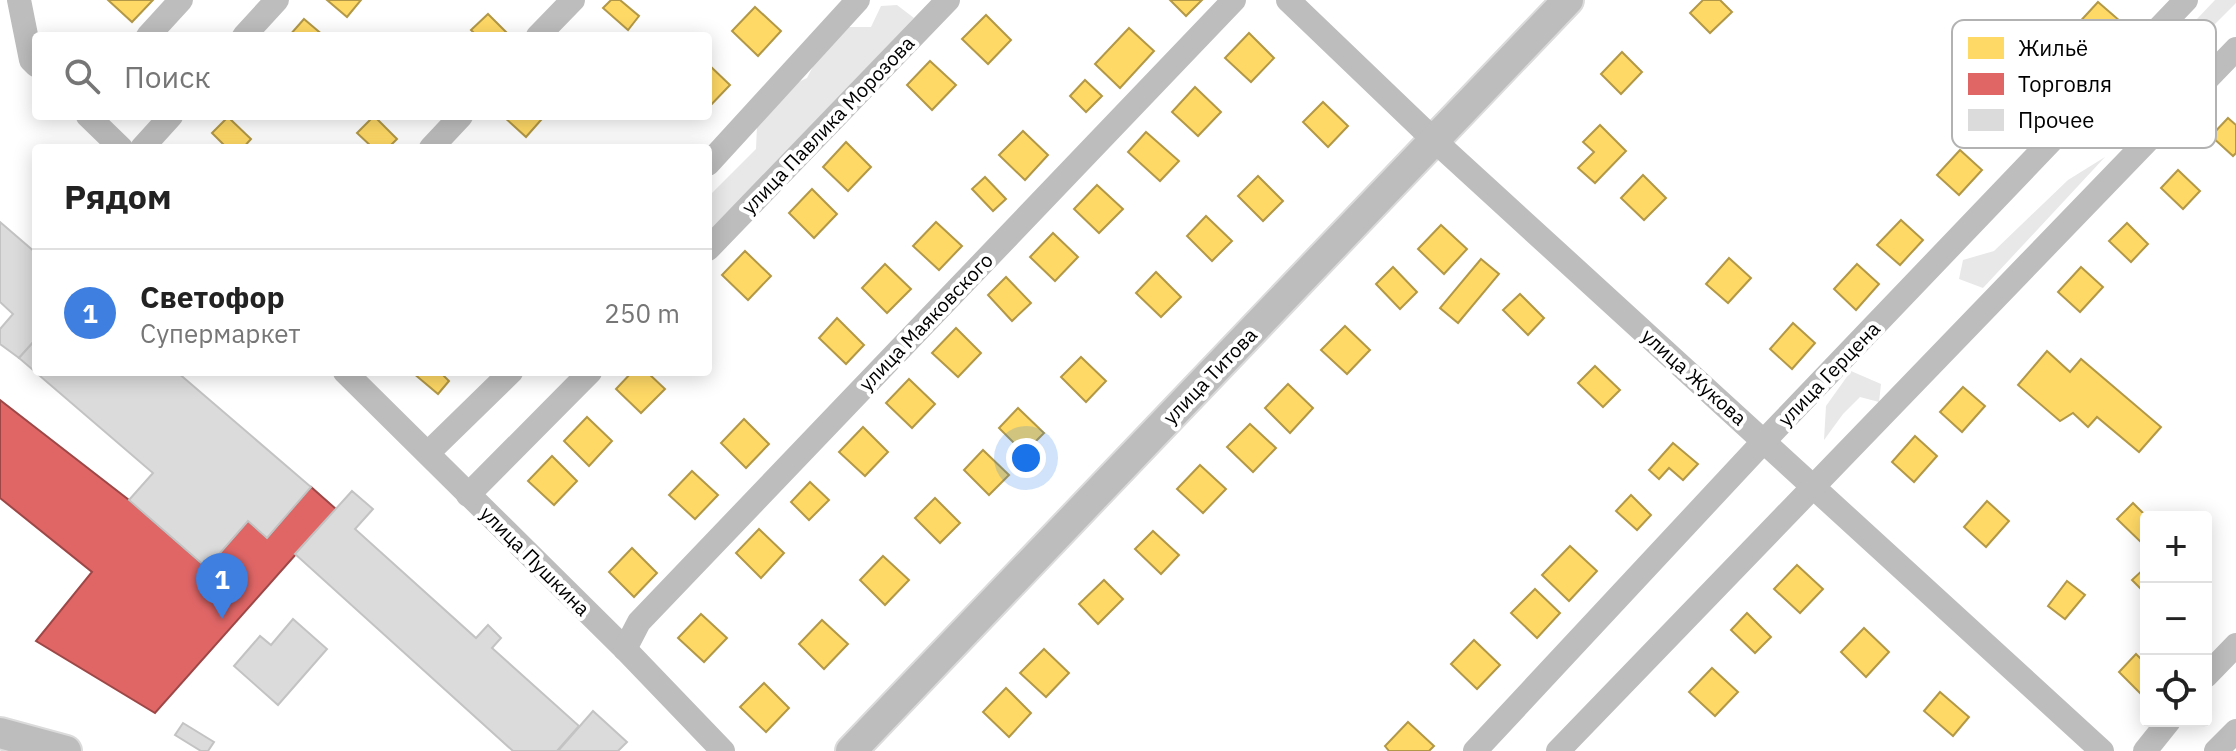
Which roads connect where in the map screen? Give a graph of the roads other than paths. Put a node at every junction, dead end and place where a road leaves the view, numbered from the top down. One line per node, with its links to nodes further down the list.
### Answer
1 (19, 0): 16 (street)
2 (181, 0): 12 (street)
3 (277, 0): 13 (street)
4 (573, 0): 14 (street)
5 (858, 0): 27 (street)
6 (948, 0): 28 (street, улица Павлика Морозова)
7 (1234, 0): 37 (street, улица Маяковского)
8 (1288, 0): 21 (street, улица Жукова)
9 (1568, 0): 21 (main road, улица Титова)
10 (2186, 0): 11 (street, улица Герцена)
11 (2167, 20)
12 (152, 32)
13 (248, 32)
14 (542, 32)
15 (2236, 49): 17 (street)
16 (32, 61)
17 (2216, 70)
18 (92, 120): 22 (street)
19 (167, 120): 23 (street)
20 (457, 120): 24 (street)
21 (1435, 141): 32 (street, улица Жукова); 44 (main road, улица Титова)
22 (117, 144)
23 (146, 144)
24 (435, 144)
25 (2044, 148): 32 (street, улица Герцена)
26 (2141, 148): 34 (street)
27 (712, 160)
28 (712, 245)
29 (349, 376): 33 (street, улица Пушкина)
30 (507, 376): 33 (street)
31 (586, 376): 35 (street)
32 (1764, 441): 34 (street, улица Жукова); 45 (street, улица Герцена)
33 (428, 453): 35 (street, улица Пушкина)
34 (1814, 487): 46 (street); 47 (street, улица Жукова)
35 (468, 495): 37 (street, улица Пушкина)
36 (2236, 645): 38 (street)
37 (625, 649): 43 (street, улица Пушкина)
38 (2212, 670)
39 (2164, 727): 48 (street)
40 (2236, 731): 49 (street)
41 (0, 733): 42 (main road)
42 (66, 751)
43 (723, 751)
44 (851, 751)
45 (1475, 751)
46 (1558, 751)
47 (2102, 751)
48 (2145, 751)
49 (2216, 751)

